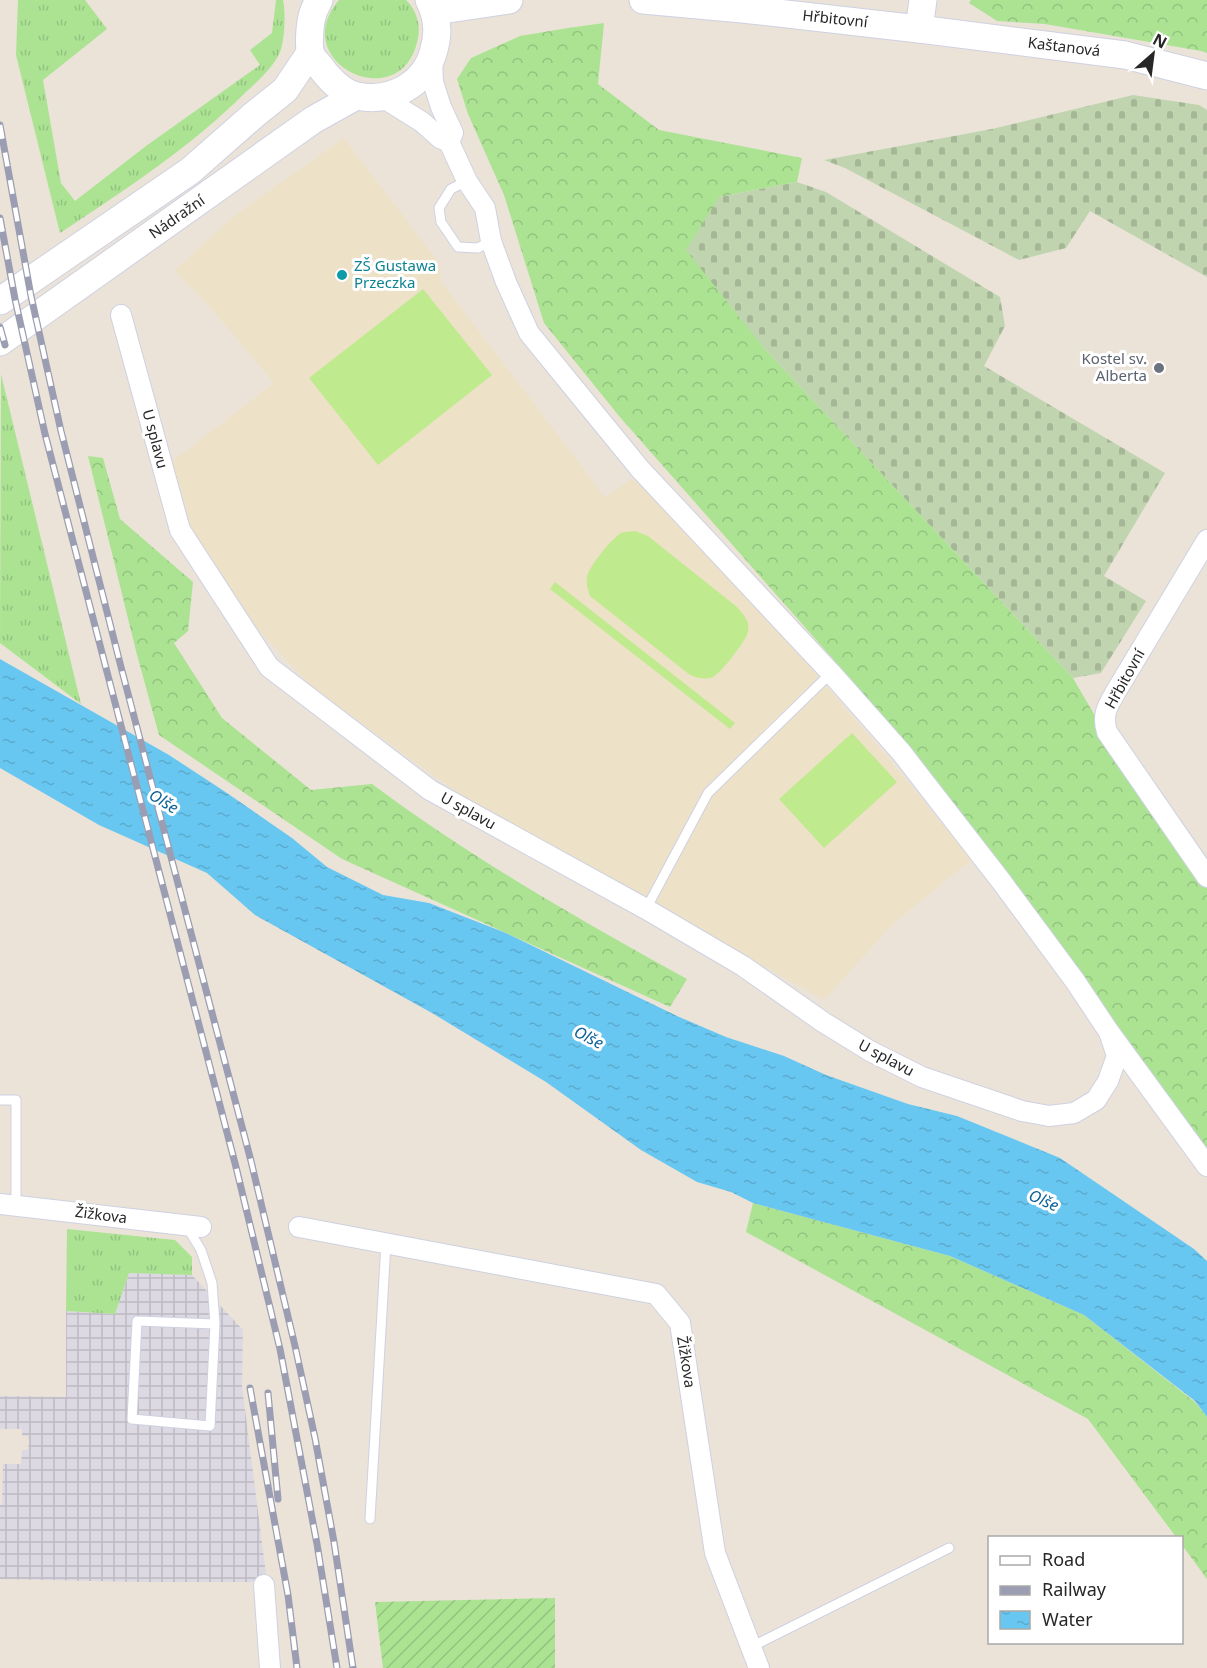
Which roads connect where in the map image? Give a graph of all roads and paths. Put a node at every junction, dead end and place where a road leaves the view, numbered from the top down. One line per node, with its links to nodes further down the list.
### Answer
1 (319, 0): 7 (main road)
2 (508, 0): 5 (main road)
3 (643, 0): 6 (main road, Hřbitovní)
4 (923, 0): 6 (main road)
5 (432, 5): 8 (main road, Nádražní)
6 (920, 28): 9 (main road, Kaštanová)
7 (310, 53): 10 (main road); 14 (main road, Nádražní)
8 (432, 59): 10 (main road, Nádražní); 11 (street)
9 (1207, 76)
10 (369, 96): 11 (street); 16 (main road, Nádražní)
11 (449, 142): 12 (street)
12 (468, 181): 13 (street); 13 (lane)
13 (491, 242): 18 (street)
14 (0, 301)
15 (121, 315): 20 (street, U splavu)
16 (0, 342)
17 (1203, 546): 19 (street, Hřbitovní)
18 (831, 673): 20 (lane); 21 (street)
19 (1207, 876)
20 (646, 909): 21 (street, U splavu)
21 (1109, 1032): 23 (street)
22 (0, 1100): 24 (lane)
23 (1207, 1166)
24 (8, 1205): 25 (street, Žižkova)
25 (193, 1226): 28 (lane)
26 (299, 1227): 27 (street, Žižkova)
27 (386, 1243): 29 (lane); 32 (street, Žižkova)
28 (215, 1324): 28 (lane)
29 (370, 1519)
30 (949, 1548): 32 (lane)
31 (264, 1585): 33 (street)
32 (751, 1647): 34 (street, Žižkova)
33 (270, 1668)
34 (759, 1668)

